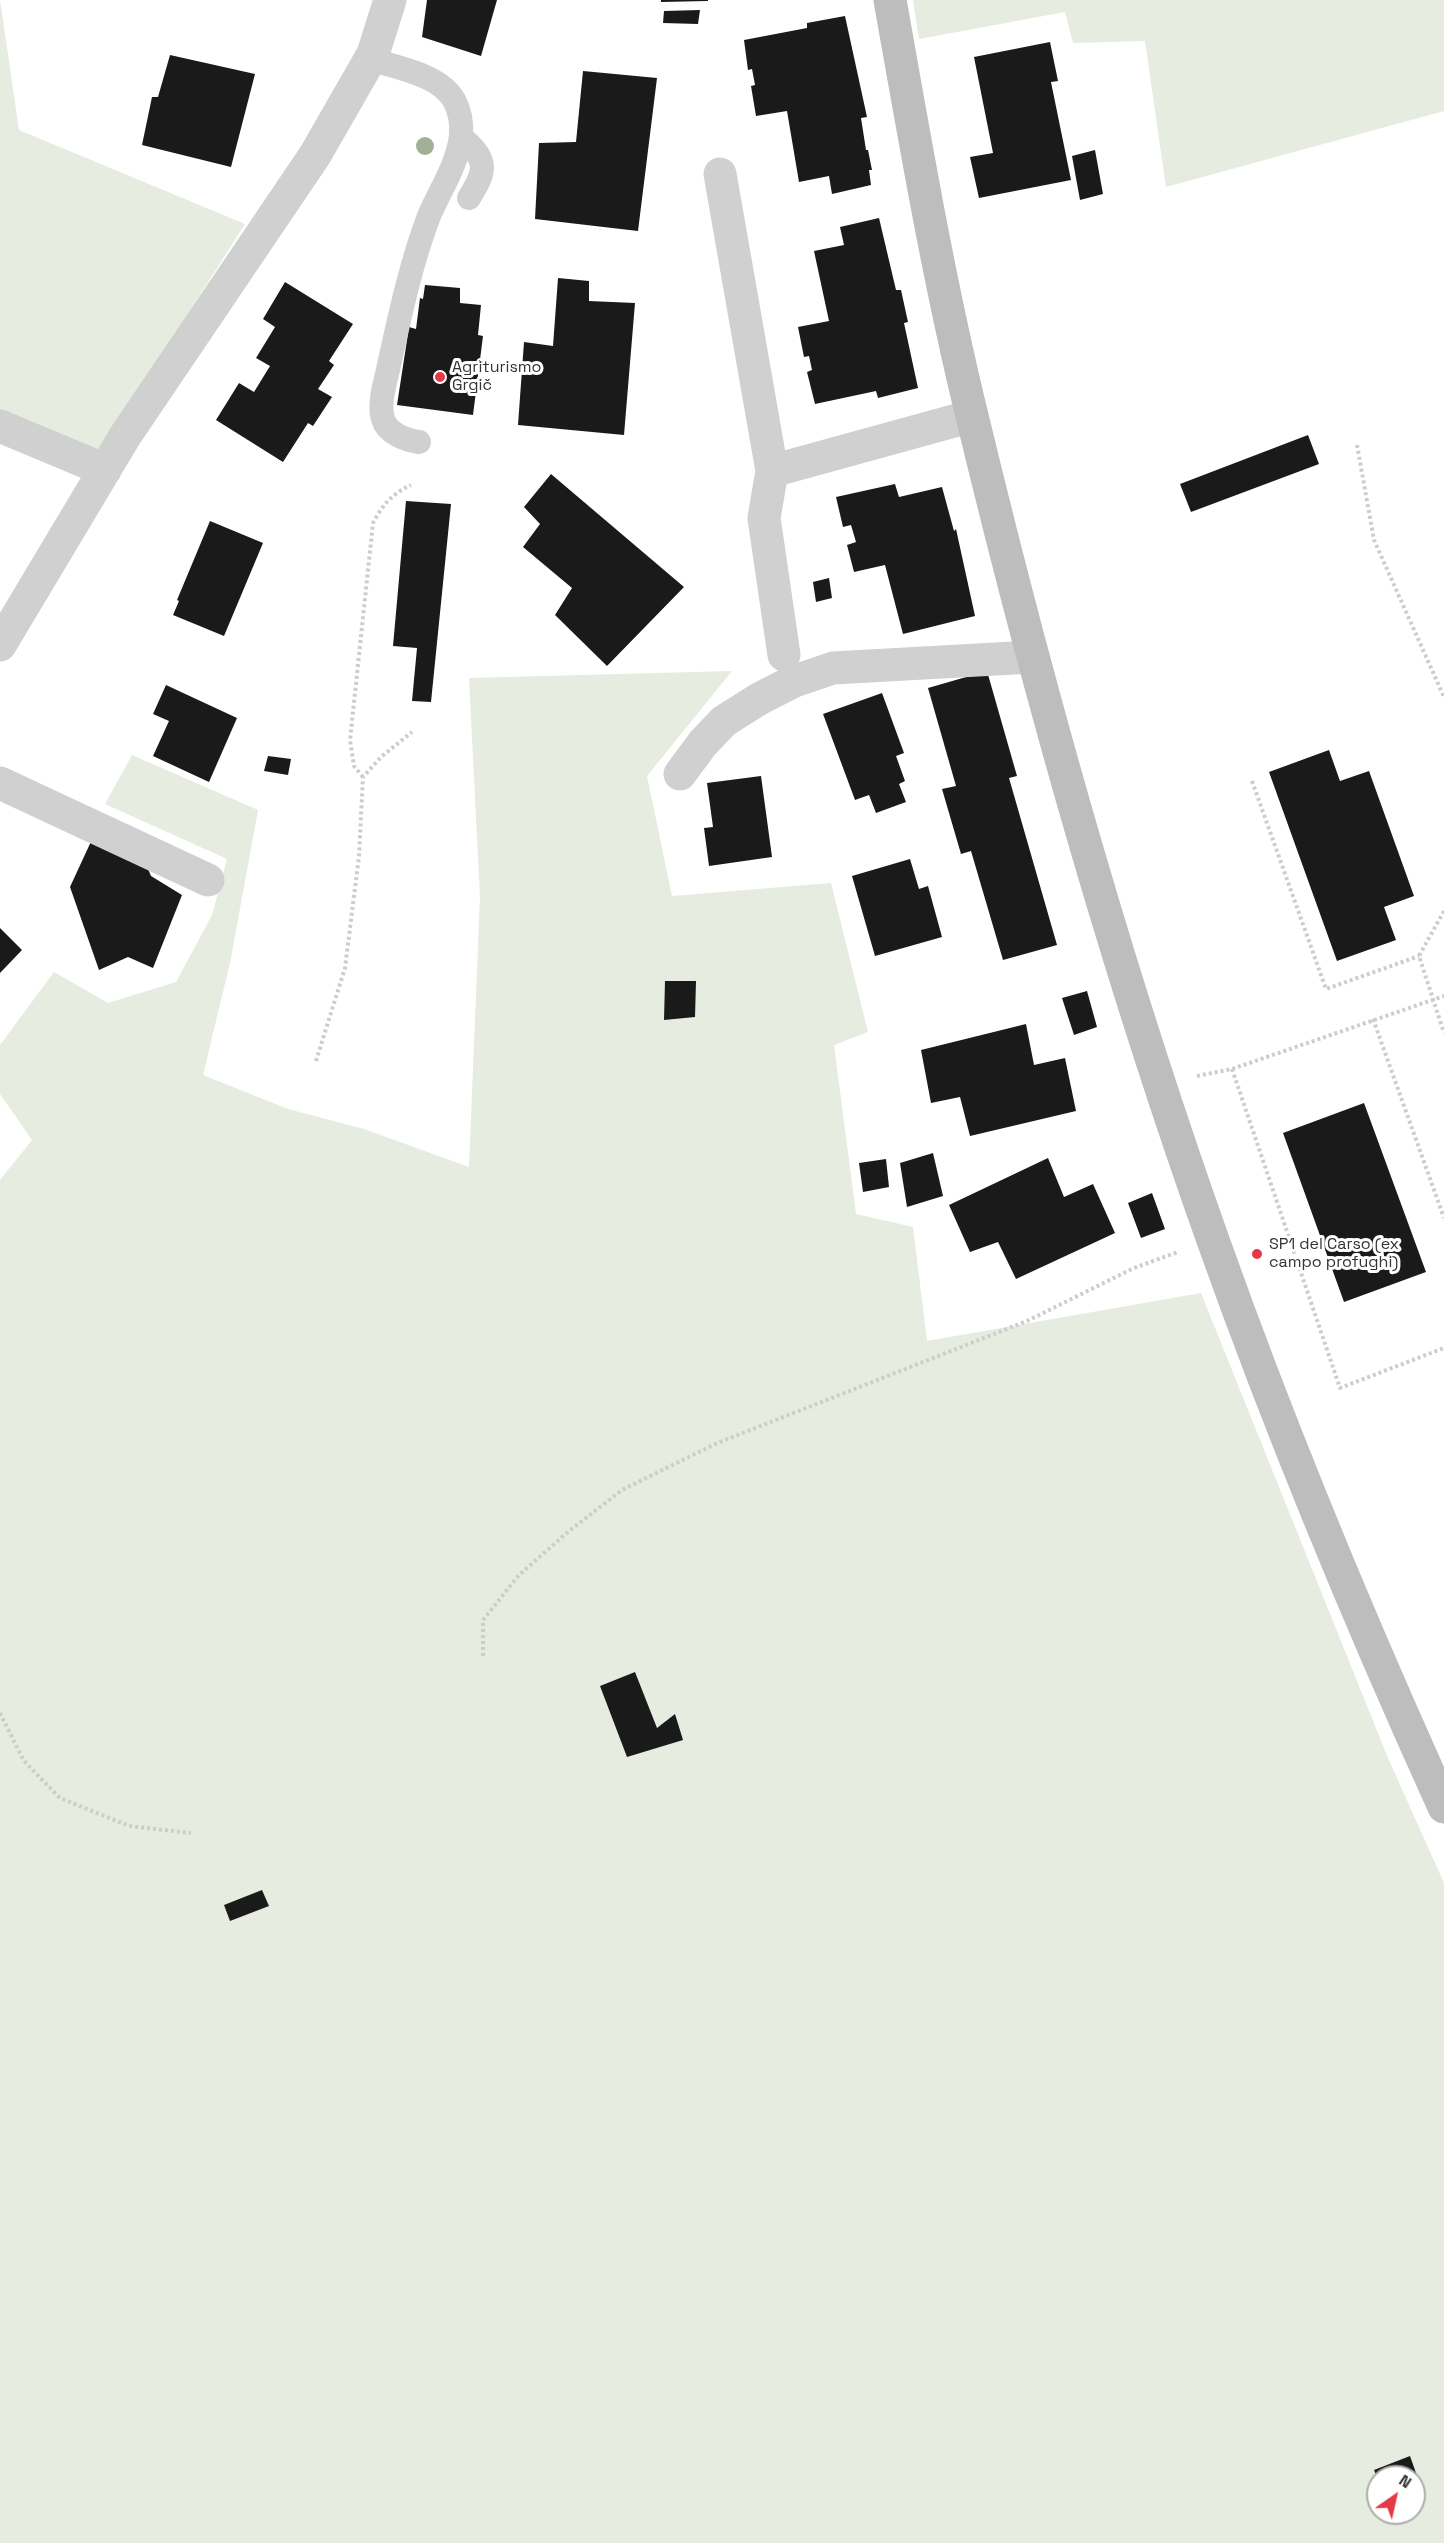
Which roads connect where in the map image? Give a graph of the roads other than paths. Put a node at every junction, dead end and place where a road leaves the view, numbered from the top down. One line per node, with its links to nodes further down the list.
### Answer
1 (390, 0): 3 (street)
2 (890, 0): 7 (main road)
3 (370, 59): 4 (lane); 10 (street)
4 (461, 137): 6 (lane); 9 (lane)
5 (720, 174): 11 (street)
6 (469, 198)
7 (972, 416): 11 (street); 14 (main road)
8 (0, 426): 10 (street)
9 (419, 442)
10 (105, 470): 12 (street)
11 (772, 471): 13 (street)
12 (0, 645)
13 (784, 655)
14 (1032, 657): 15 (street); 18 (main road)
15 (680, 774)
16 (0, 783): 17 (street)
17 (208, 880)
18 (1444, 1807)

